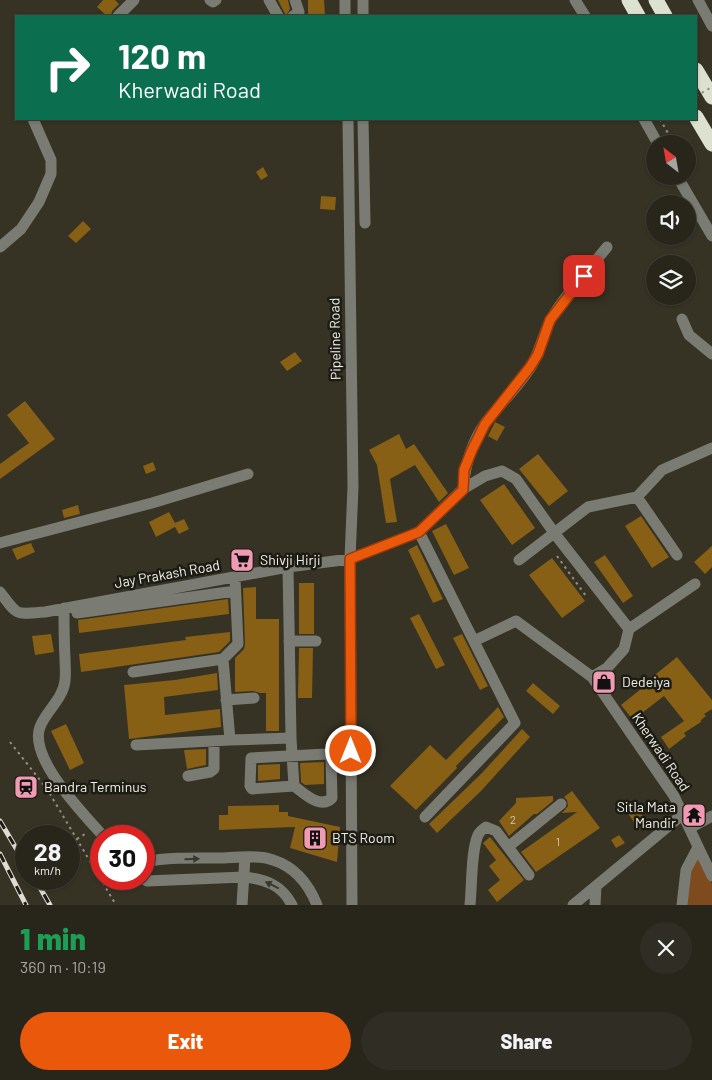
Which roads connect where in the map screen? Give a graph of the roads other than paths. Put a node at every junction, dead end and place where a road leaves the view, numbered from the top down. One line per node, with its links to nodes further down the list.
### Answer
1 (134, 0): 12 (street)
2 (210, 0): 3 (street)
3 (216, 0)
4 (269, 0): 13 (street)
5 (295, 0): 14 (street)
6 (345, 0): 15 (street)
7 (363, 0): 16 (street)
8 (575, 0): 17 (street)
9 (629, 0): 18 (highway)
10 (656, 0): 19 (highway)
11 (698, 0): 20 (street)
12 (119, 15)
13 (277, 15)
14 (294, 15)
15 (345, 15)
16 (363, 15)
17 (584, 15)
18 (637, 15)
19 (664, 15)
20 (712, 26)
21 (697, 72): 22 (highway)
22 (712, 96)
23 (697, 119): 29 (highway)
24 (33, 120): 33 (street)
25 (348, 120): 45 (street, Pipeline Road)
26 (363, 120): 31 (street)
27 (645, 120): 28 (street)
28 (653, 135)
29 (712, 144)
30 (682, 185): 32 (street)
31 (365, 224)
32 (712, 236)
33 (0, 247)
34 (607, 247): 39 (street)
35 (682, 319): 36 (street)
36 (712, 354)
37 (712, 448): 40 (street)
38 (248, 474): 43 (street)
39 (463, 490): 41 (street); 42 (street)
40 (637, 497): 42 (street); 44 (street)
41 (419, 532): 45 (street); 57 (street)
42 (555, 534): 46 (street); 54 (street)
43 (0, 543)
44 (677, 555)
45 (350, 559): 47 (street, Jay Prakash Road); 88 (street, Pipeline Road)
46 (520, 560)
47 (288, 568): 48 (street, Jay Prakash Road); 56 (street)
48 (235, 578): 50 (street); 52 (street, Jay Prakash Road)
49 (695, 584): 54 (street)
50 (235, 591): 53 (street); 58 (street)
51 (0, 592): 52 (street, Jay Prakash Road)
52 (64, 608): 74 (street)
53 (77, 613)
54 (629, 629): 60 (street)
55 (316, 640): 56 (street)
56 (289, 641): 63 (street)
57 (474, 641): 60 (street, Kherwadi Road); 73 (street)
58 (223, 659): 59 (street); 62 (street)
59 (133, 672)
60 (592, 677): 71 (street, Kherwadi Road)
61 (254, 698): 62 (street)
62 (226, 700): 64 (street)
63 (291, 738): 64 (street); 67 (street)
64 (230, 740): 65 (street)
65 (214, 741): 66 (street); 68 (street)
66 (136, 745)
67 (292, 755): 69 (street); 69 (street); 69 (street)
68 (188, 776)
69 (294, 786)
70 (561, 804): 76 (street)
71 (683, 814): 75 (street, Kherwadi Road); 84 (street)
72 (712, 816): 75 (street)
73 (425, 817)
74 (94, 825)
75 (690, 828): 77 (street, Kherwadi Road)
76 (508, 847): 80 (street); 89 (street)
77 (698, 847): 81 (street, Kherwadi Road); 92 (street)
78 (245, 857): 79 (street, one-way to 78); 82 (street); 87 (street)
79 (155, 860)
80 (529, 875)
81 (712, 876)
82 (244, 877): 83 (street); 85 (street); 86 (street, one-way to 82)
83 (155, 881)
84 (596, 886): 90 (street); 91 (street)
85 (242, 905)
86 (292, 905)
87 (317, 905)
88 (352, 905)
89 (470, 905)
90 (573, 905)
91 (595, 905)
92 (682, 905)

